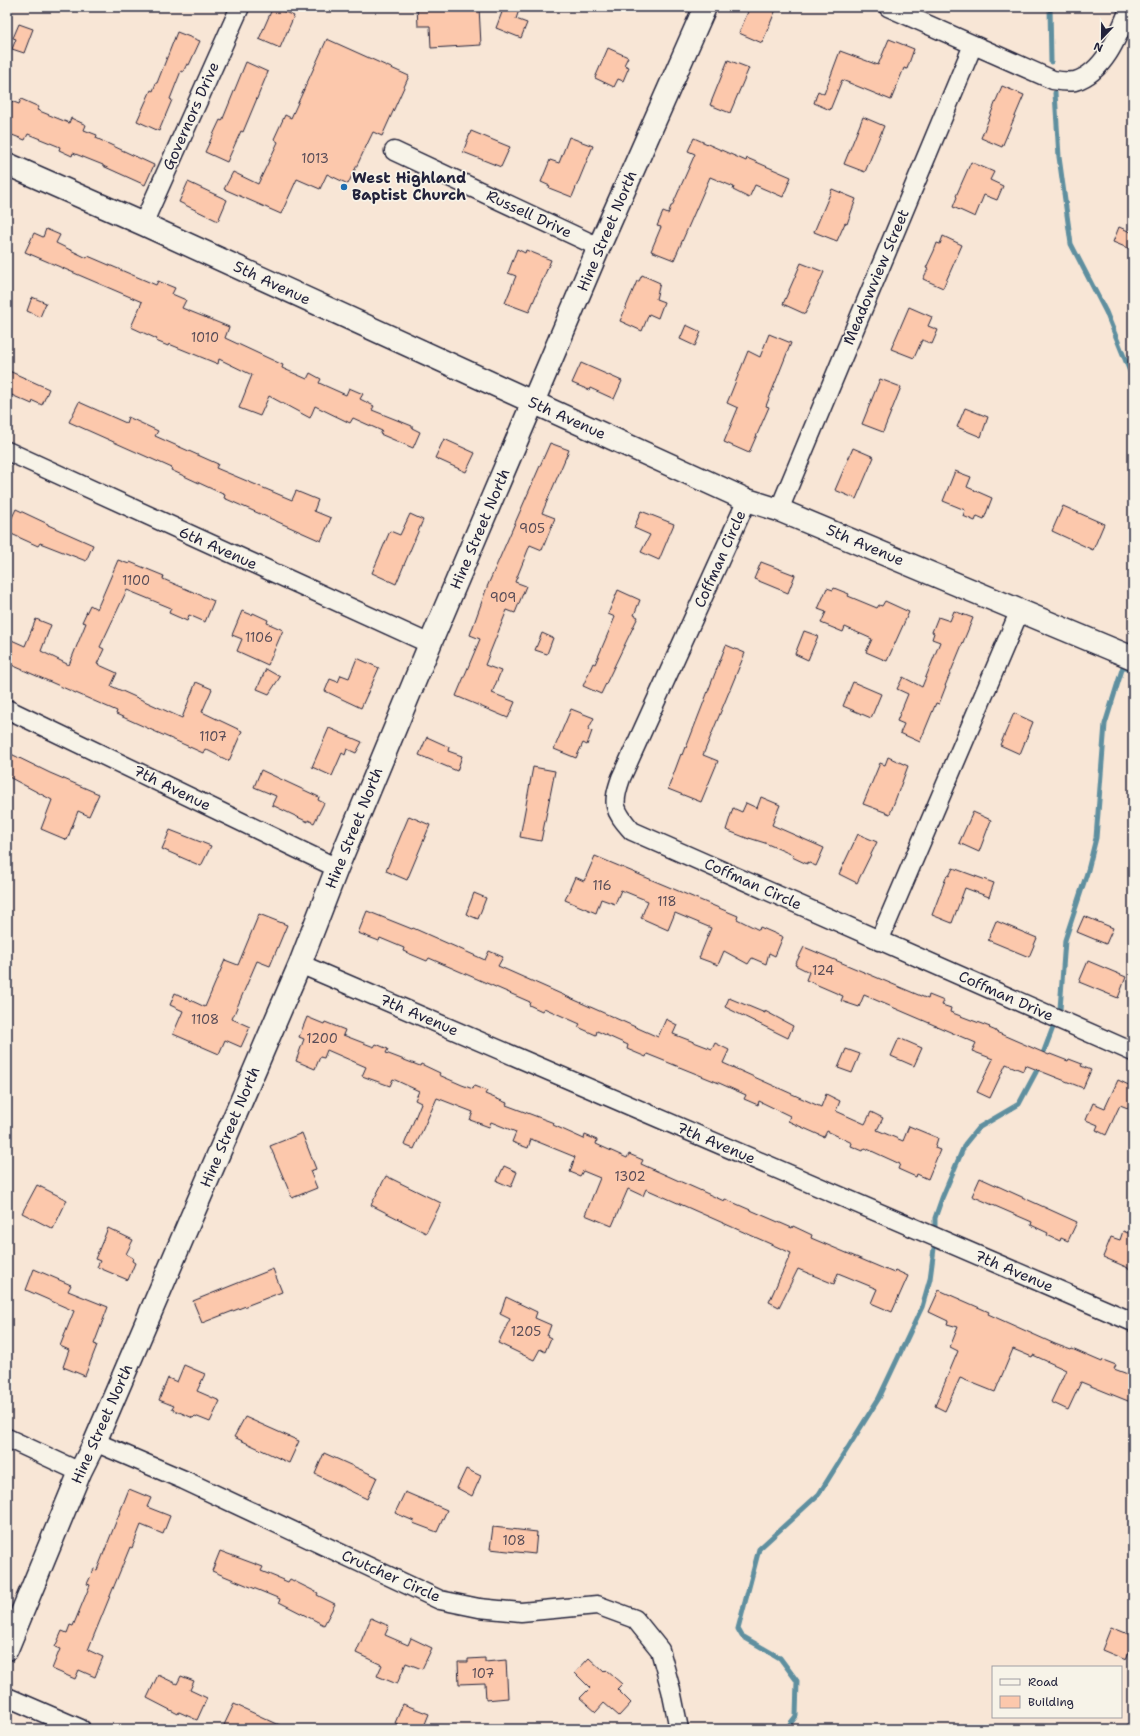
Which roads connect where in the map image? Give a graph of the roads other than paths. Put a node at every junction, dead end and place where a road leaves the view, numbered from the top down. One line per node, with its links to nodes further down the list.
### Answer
1 (240, 7): 8 (street, Governors Drive)
2 (705, 7): 9 (street, Hine Street North)
3 (888, 7): 5 (street)
4 (1130, 7): 5 (street)
5 (973, 45): 13 (street, Meadowview Street)
6 (394, 151): 9 (street, Russell Drive)
7 (7, 164): 8 (street, 5th Avenue)
8 (143, 224): 10 (street, 5th Avenue)
9 (599, 247): 10 (street, Hine Street North)
10 (533, 403): 12 (street, 5th Avenue); 15 (street, Hine Street North)
11 (7, 451): 15 (street, 6th Avenue)
12 (747, 500): 13 (street, 5th Avenue); 19 (street, Coffman Circle)
13 (779, 510): 14 (street, 5th Avenue)
14 (1020, 610): 16 (street, 5th Avenue); 19 (street)
15 (430, 644): 18 (street, Hine Street North)
16 (1133, 658)
17 (7, 708): 18 (street, 7th Avenue)
18 (336, 868): 20 (street, Hine Street North)
19 (879, 940): 21 (street, Coffman Drive)
20 (300, 964): 22 (street, 7th Avenue); 24 (street, Hine Street North)
21 (1133, 1052)
22 (1133, 1322)
23 (7, 1438): 25 (street)
24 (95, 1442): 25 (street, Hine Street North); 29 (street, Crutcher Circle)
25 (80, 1472): 26 (street, Hine Street North)
26 (7, 1649)
27 (7, 1697): 28 (street)
28 (81, 1729)
29 (679, 1729)

